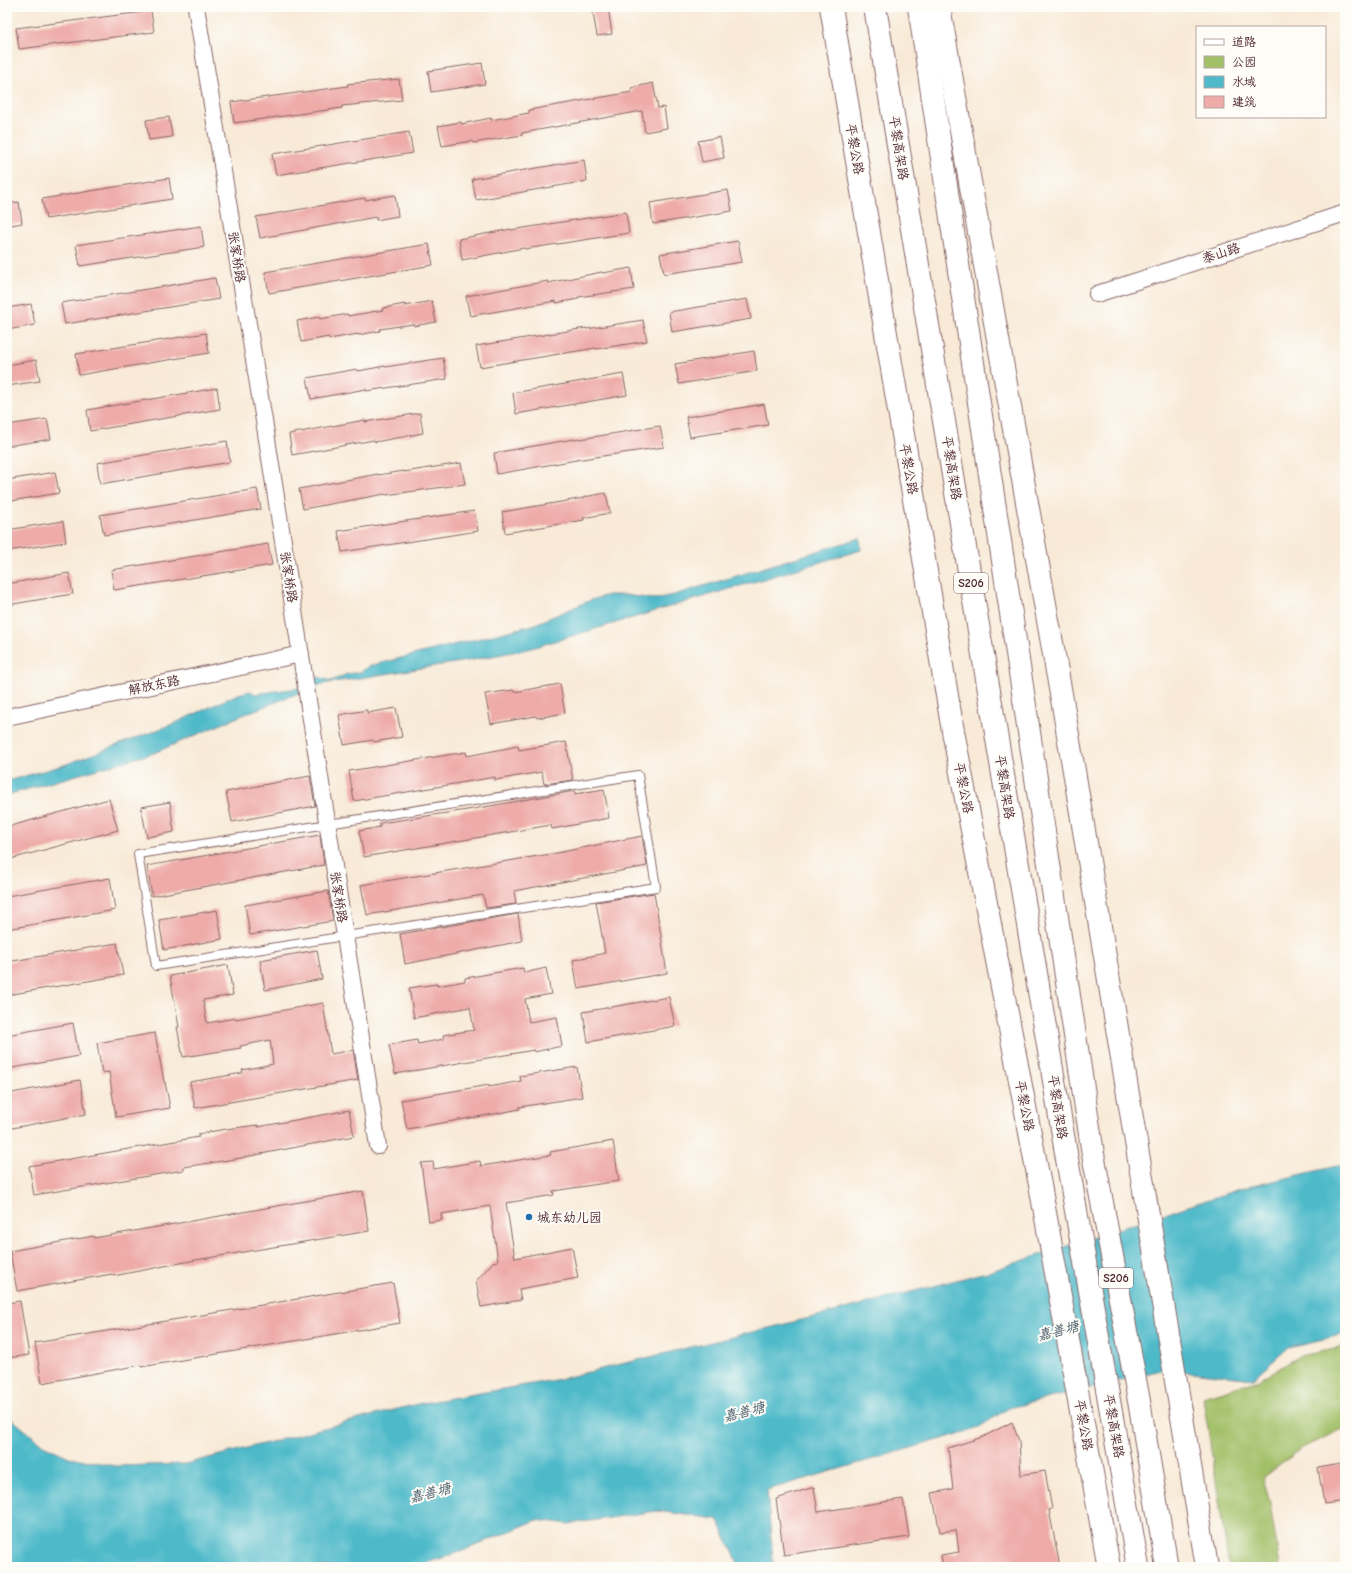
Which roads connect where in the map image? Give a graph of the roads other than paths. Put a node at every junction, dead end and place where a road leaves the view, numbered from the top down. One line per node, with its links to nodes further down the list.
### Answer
1 (196, 7): 8 (street, 张家桥路)
2 (832, 7): 13 (main road, 平黎公路)
3 (875, 7): 14 (main road, 平黎高架路 / S206)
4 (918, 7): 15 (main road, S206)
5 (939, 7): 16 (main road)
6 (1345, 213): 7 (street, 泰山路)
7 (1097, 294)
8 (301, 654): 9 (street, 解放东路); 10 (street, 张家桥路)
9 (7, 717)
10 (328, 824): 11 (street, 张家桥路); 11 (lane); 11 (lane)
11 (345, 936): 12 (street, 张家桥路)
12 (378, 1146)
13 (1109, 1567)
14 (1138, 1567)
15 (1167, 1567)
16 (1207, 1567)

